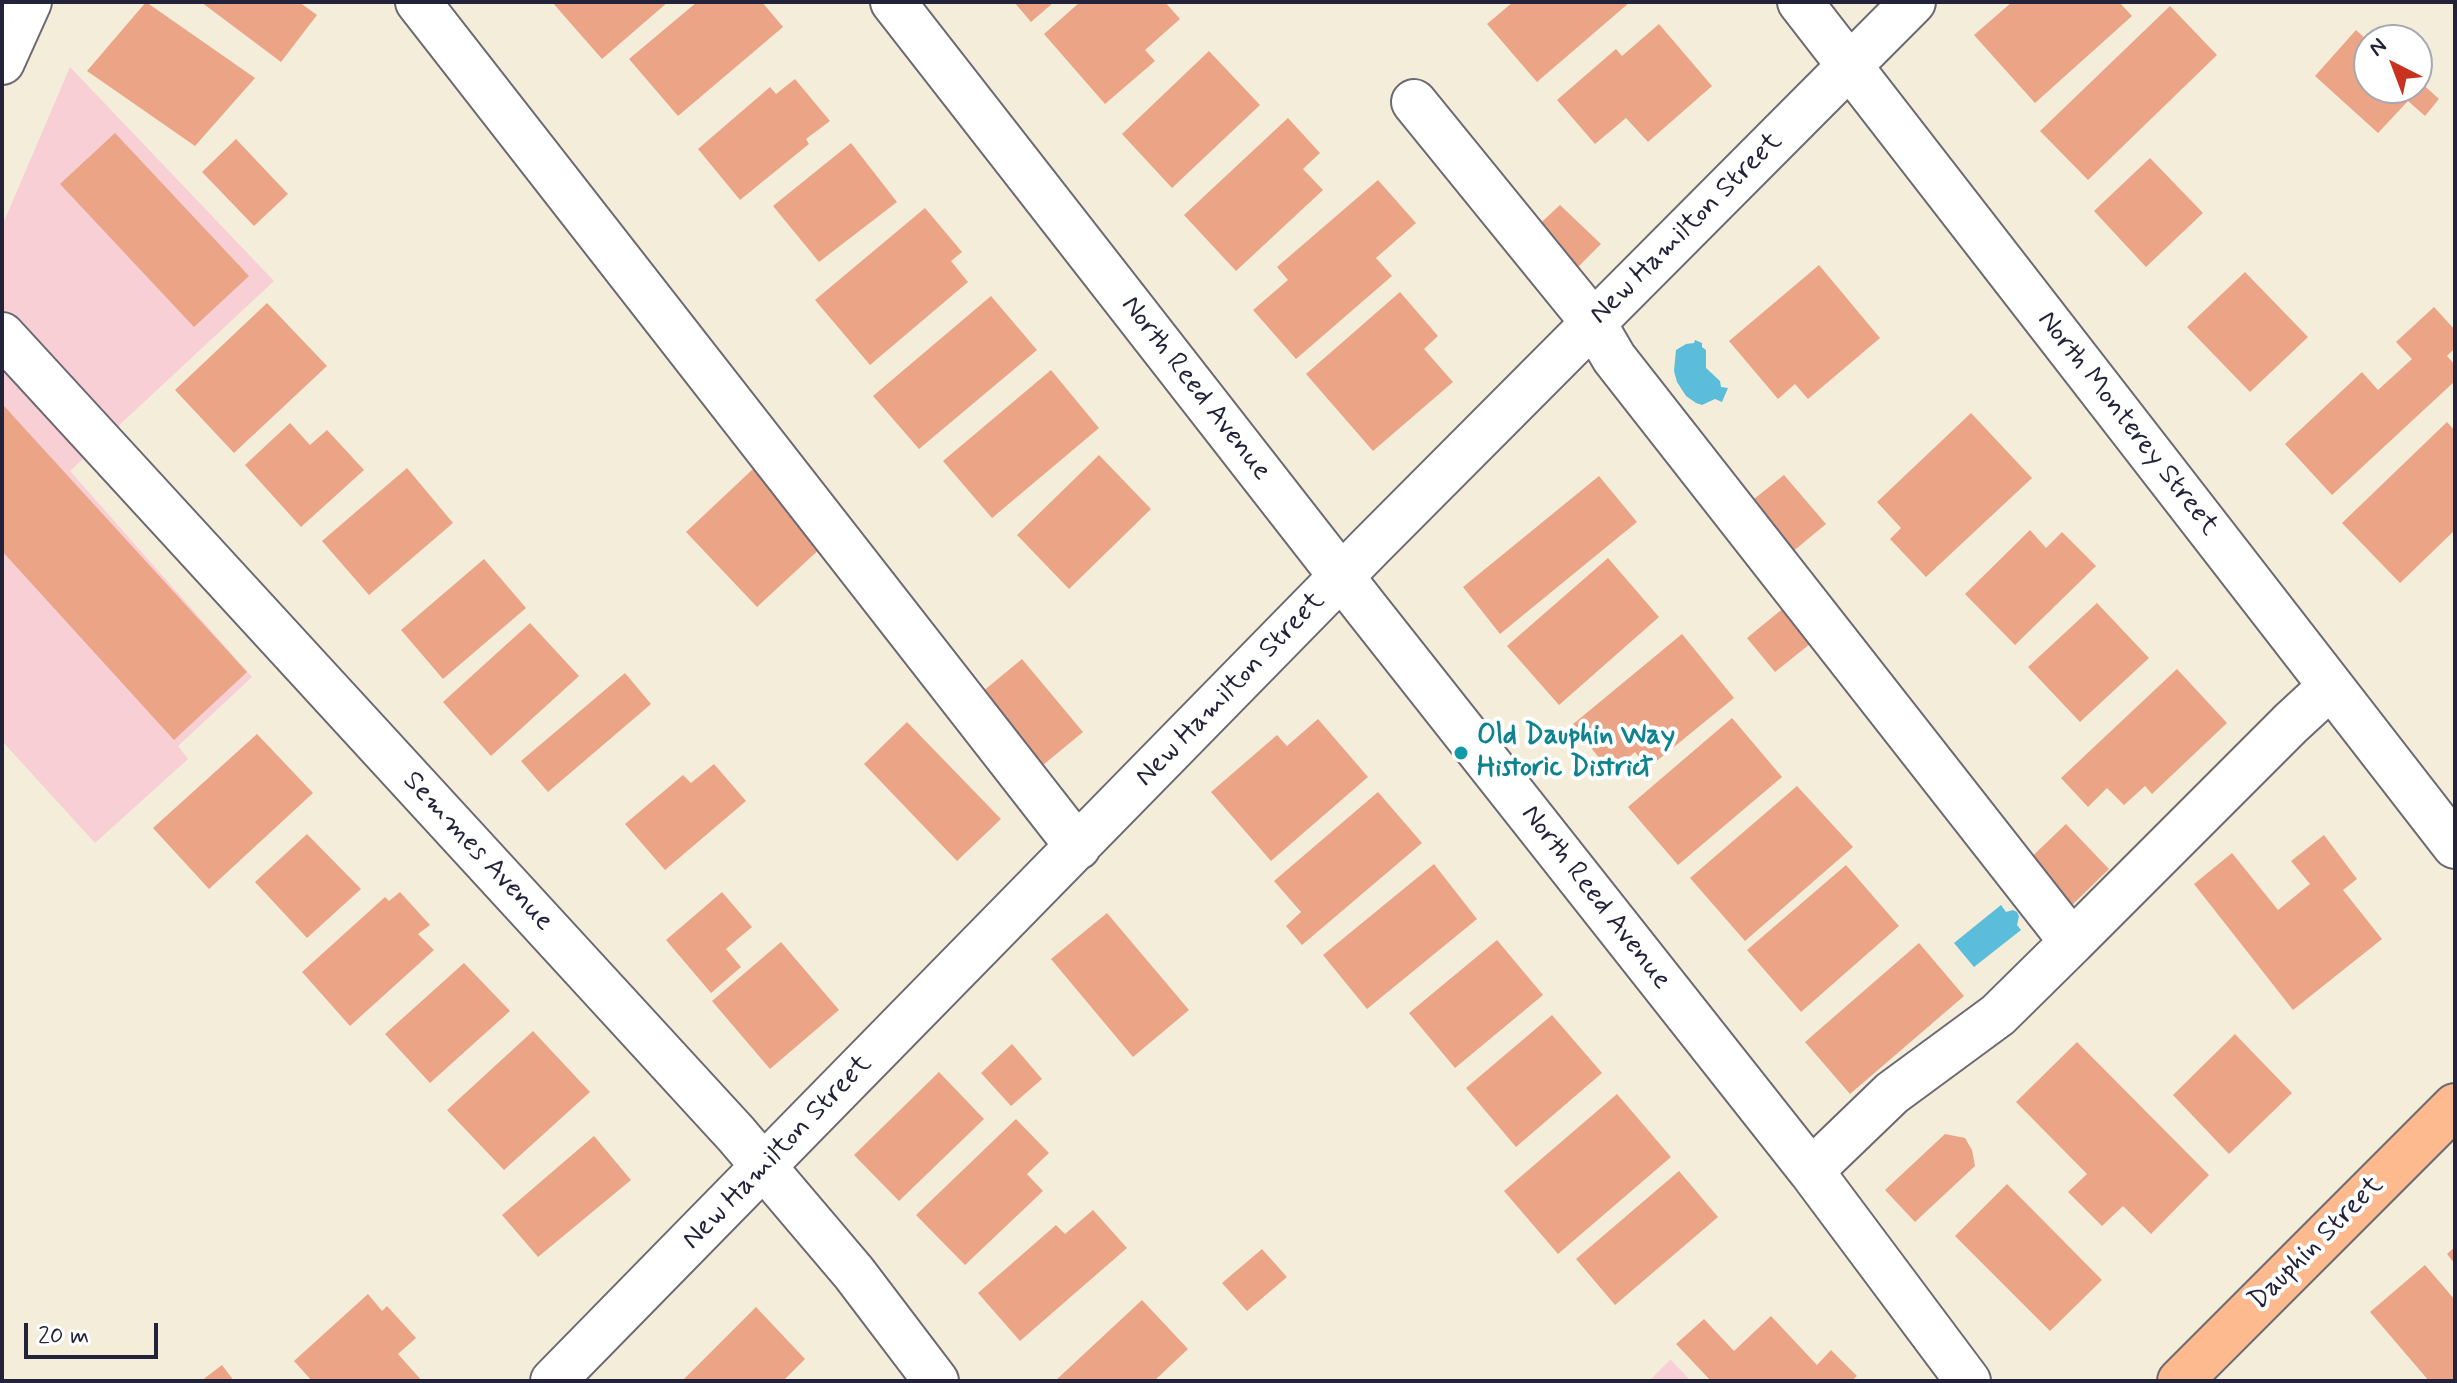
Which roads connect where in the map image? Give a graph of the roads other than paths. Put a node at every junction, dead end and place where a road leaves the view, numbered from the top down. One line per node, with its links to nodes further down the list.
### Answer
1 (29, 2): 6 (street)
2 (418, 2): 14 (street)
3 (893, 2): 11 (street, North Reed Avenue)
4 (1800, 2): 7 (street, North Monterey Street)
5 (1913, 2): 7 (street, New Hamilton Street)
6 (2, 62)
7 (1850, 66): 9 (street, New Hamilton Street); 12 (street, North Monterey Street)
8 (1414, 102): 9 (street)
9 (1593, 322): 11 (street, New Hamilton Street); 15 (street)
10 (2, 335): 17 (street, Semmes Avenue)
11 (1342, 577): 14 (street, New Hamilton Street); 18 (street, North Reed Avenue)
12 (2330, 687): 13 (street, North Monterey Street); 15 (street)
13 (2455, 846)
14 (1078, 847): 17 (street, New Hamilton Street)
15 (2072, 942): 18 (street)
16 (2455, 1106): 22 (main road, Dauphin Street)
17 (765, 1167): 19 (street, New Hamilton Street); 20 (street, Semmes Avenue)
18 (1811, 1171): 21 (street, North Reed Avenue)
19 (553, 1381)
20 (936, 1381)
21 (1968, 1381)
22 (2180, 1381)

